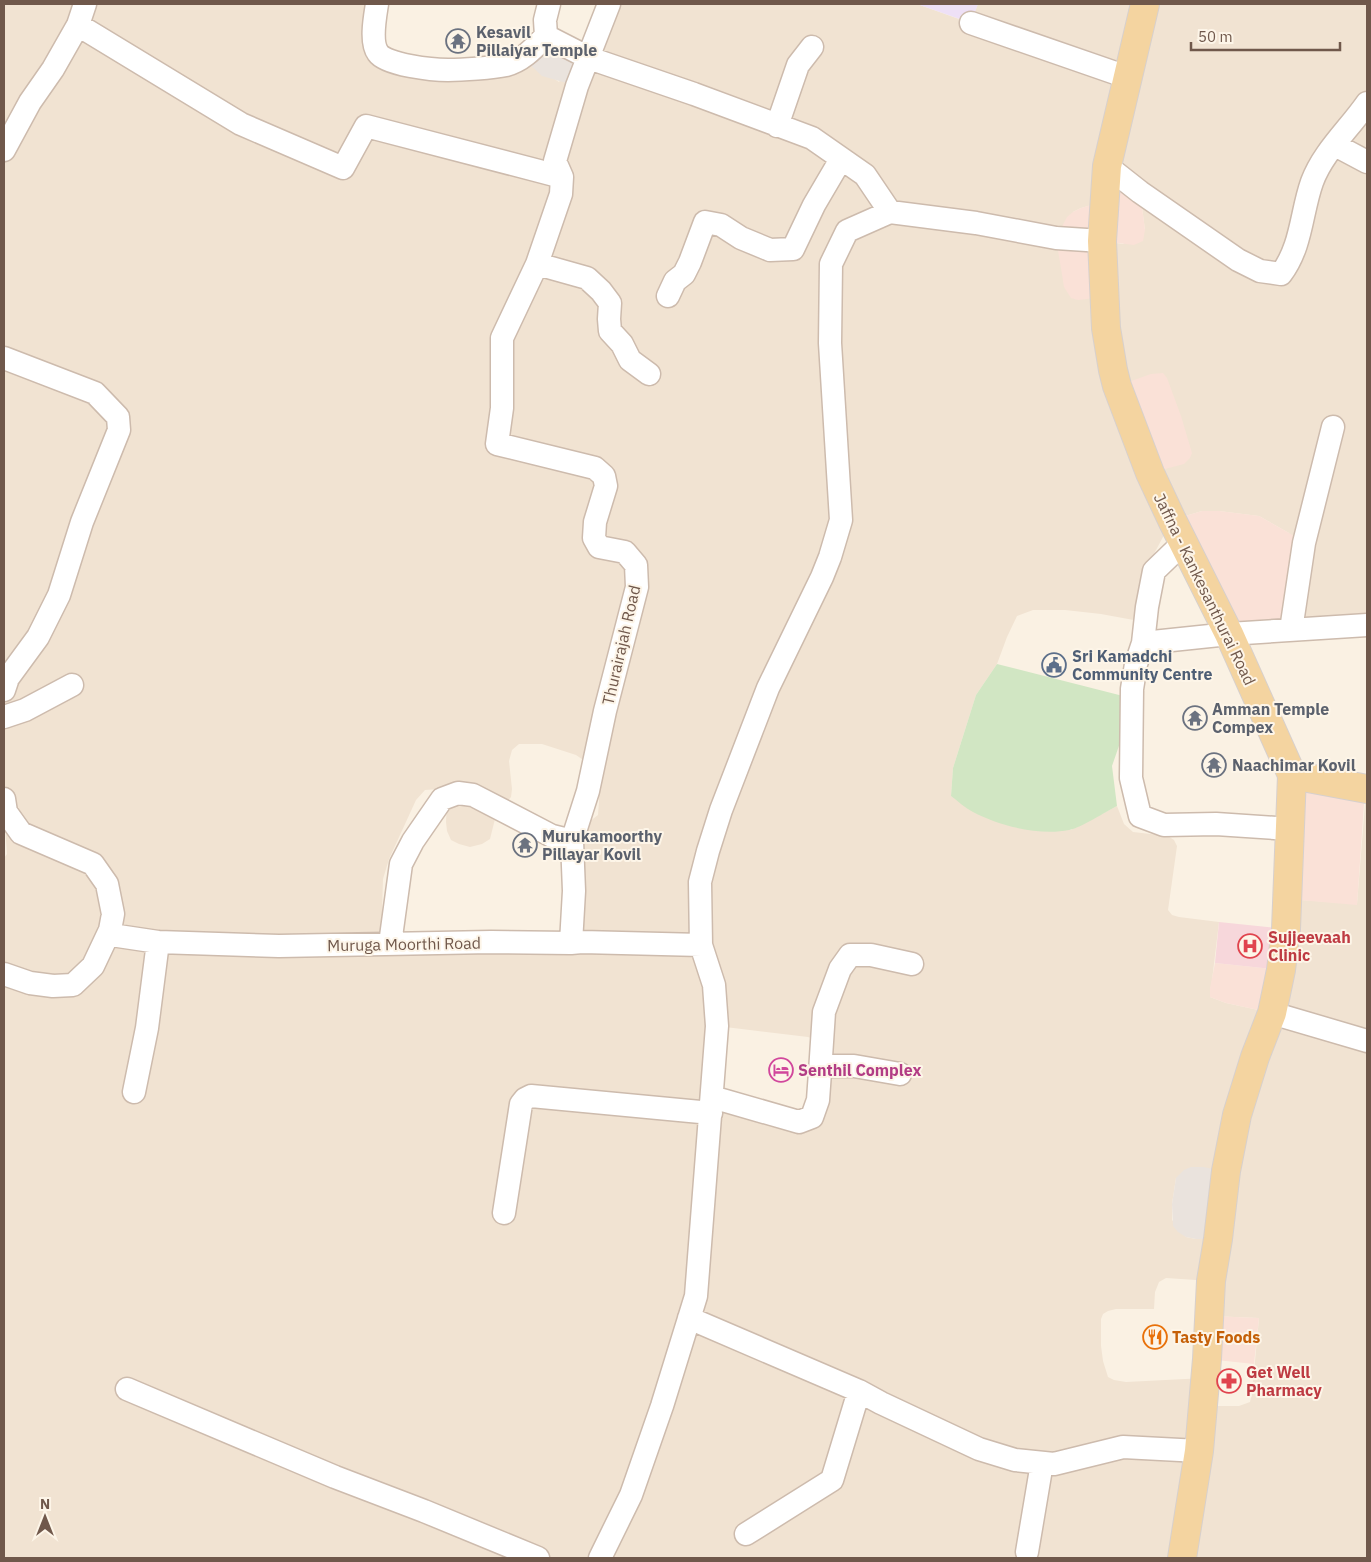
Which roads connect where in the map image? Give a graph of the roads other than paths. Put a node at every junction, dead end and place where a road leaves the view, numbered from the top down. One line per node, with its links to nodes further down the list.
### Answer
1 (85, 4): 7 (street)
2 (377, 4): 8 (street)
3 (549, 4): 8 (street)
4 (609, 4): 10 (street)
5 (1145, 4): 11 (main road, Jaffna - Kankesanthurai Road)
6 (970, 23): 11 (street)
7 (78, 25): 15 (street); 19 (street)
8 (546, 36): 10 (street)
9 (812, 47): 13 (street)
10 (589, 58): 13 (street); 19 (street)
11 (1127, 76): 18 (main road, Jaffna - Kankesanthurai Road)
12 (1367, 103): 14 (street)
13 (777, 126): 16 (street)
14 (1335, 145): 17 (street); 18 (street)
15 (4, 150)
16 (842, 159): 20 (street); 23 (street)
17 (1367, 162)
18 (1107, 166): 21 (main road, Jaffna - Kankesanthurai Road)
19 (562, 177): 22 (street, Thurairajah Road)
20 (890, 212): 21 (street); 44 (street)
21 (1102, 241): 27 (main road, Jaffna - Kankesanthurai Road)
22 (537, 264): 25 (street); 39 (street, Thurairajah Road)
23 (668, 296)
24 (4, 358): 32 (street)
25 (649, 374)
26 (1333, 427): 29 (street)
27 (1183, 543): 30 (main road, Jaffna - Kankesanthurai Road); 31 (street)
28 (1367, 625): 29 (street)
29 (1292, 630): 30 (street)
30 (1229, 634): 31 (street); 35 (main road, Jaffna - Kankesanthurai Road)
31 (1143, 643): 38 (street)
32 (5, 681)
33 (72, 685): 34 (street)
34 (4, 717)
35 (1292, 775): 36 (main road); 38 (main road, Jaffna - Kankesanthurai Road)
36 (1367, 790)
37 (4, 798): 40 (street)
38 (1290, 829): 47 (main road, Jaffna - Kankesanthurai Road)
39 (572, 841): 42 (street); 43 (street)
40 (110, 930): 41 (street, Muruga Moorthi Road); 46 (street)
41 (158, 942): 43 (street, Muruga Moorthi Road); 51 (street)
42 (571, 943): 43 (street, Muruga Moorthi Road); 44 (street, Muruga Moorthi Road)
43 (390, 944)
44 (701, 945): 52 (street)
45 (912, 964): 49 (street)
46 (4, 974)
47 (1272, 1013): 48 (street); 57 (main road, Jaffna - Kankesanthurai Road)
48 (1367, 1041)
49 (820, 1072): 50 (street); 52 (street)
50 (900, 1074)
51 (134, 1092)
52 (711, 1105): 53 (street); 54 (street)
53 (504, 1213)
54 (689, 1318): 56 (street); 62 (street)
55 (127, 1388): 61 (street)
56 (858, 1390): 58 (street); 59 (street)
57 (1199, 1451): 58 (street); 63 (main road, Jaffna - Kankesanthurai Road)
58 (1042, 1463): 60 (street)
59 (746, 1534)
60 (1026, 1552)
61 (538, 1558)
62 (600, 1558)
63 (1182, 1558)

